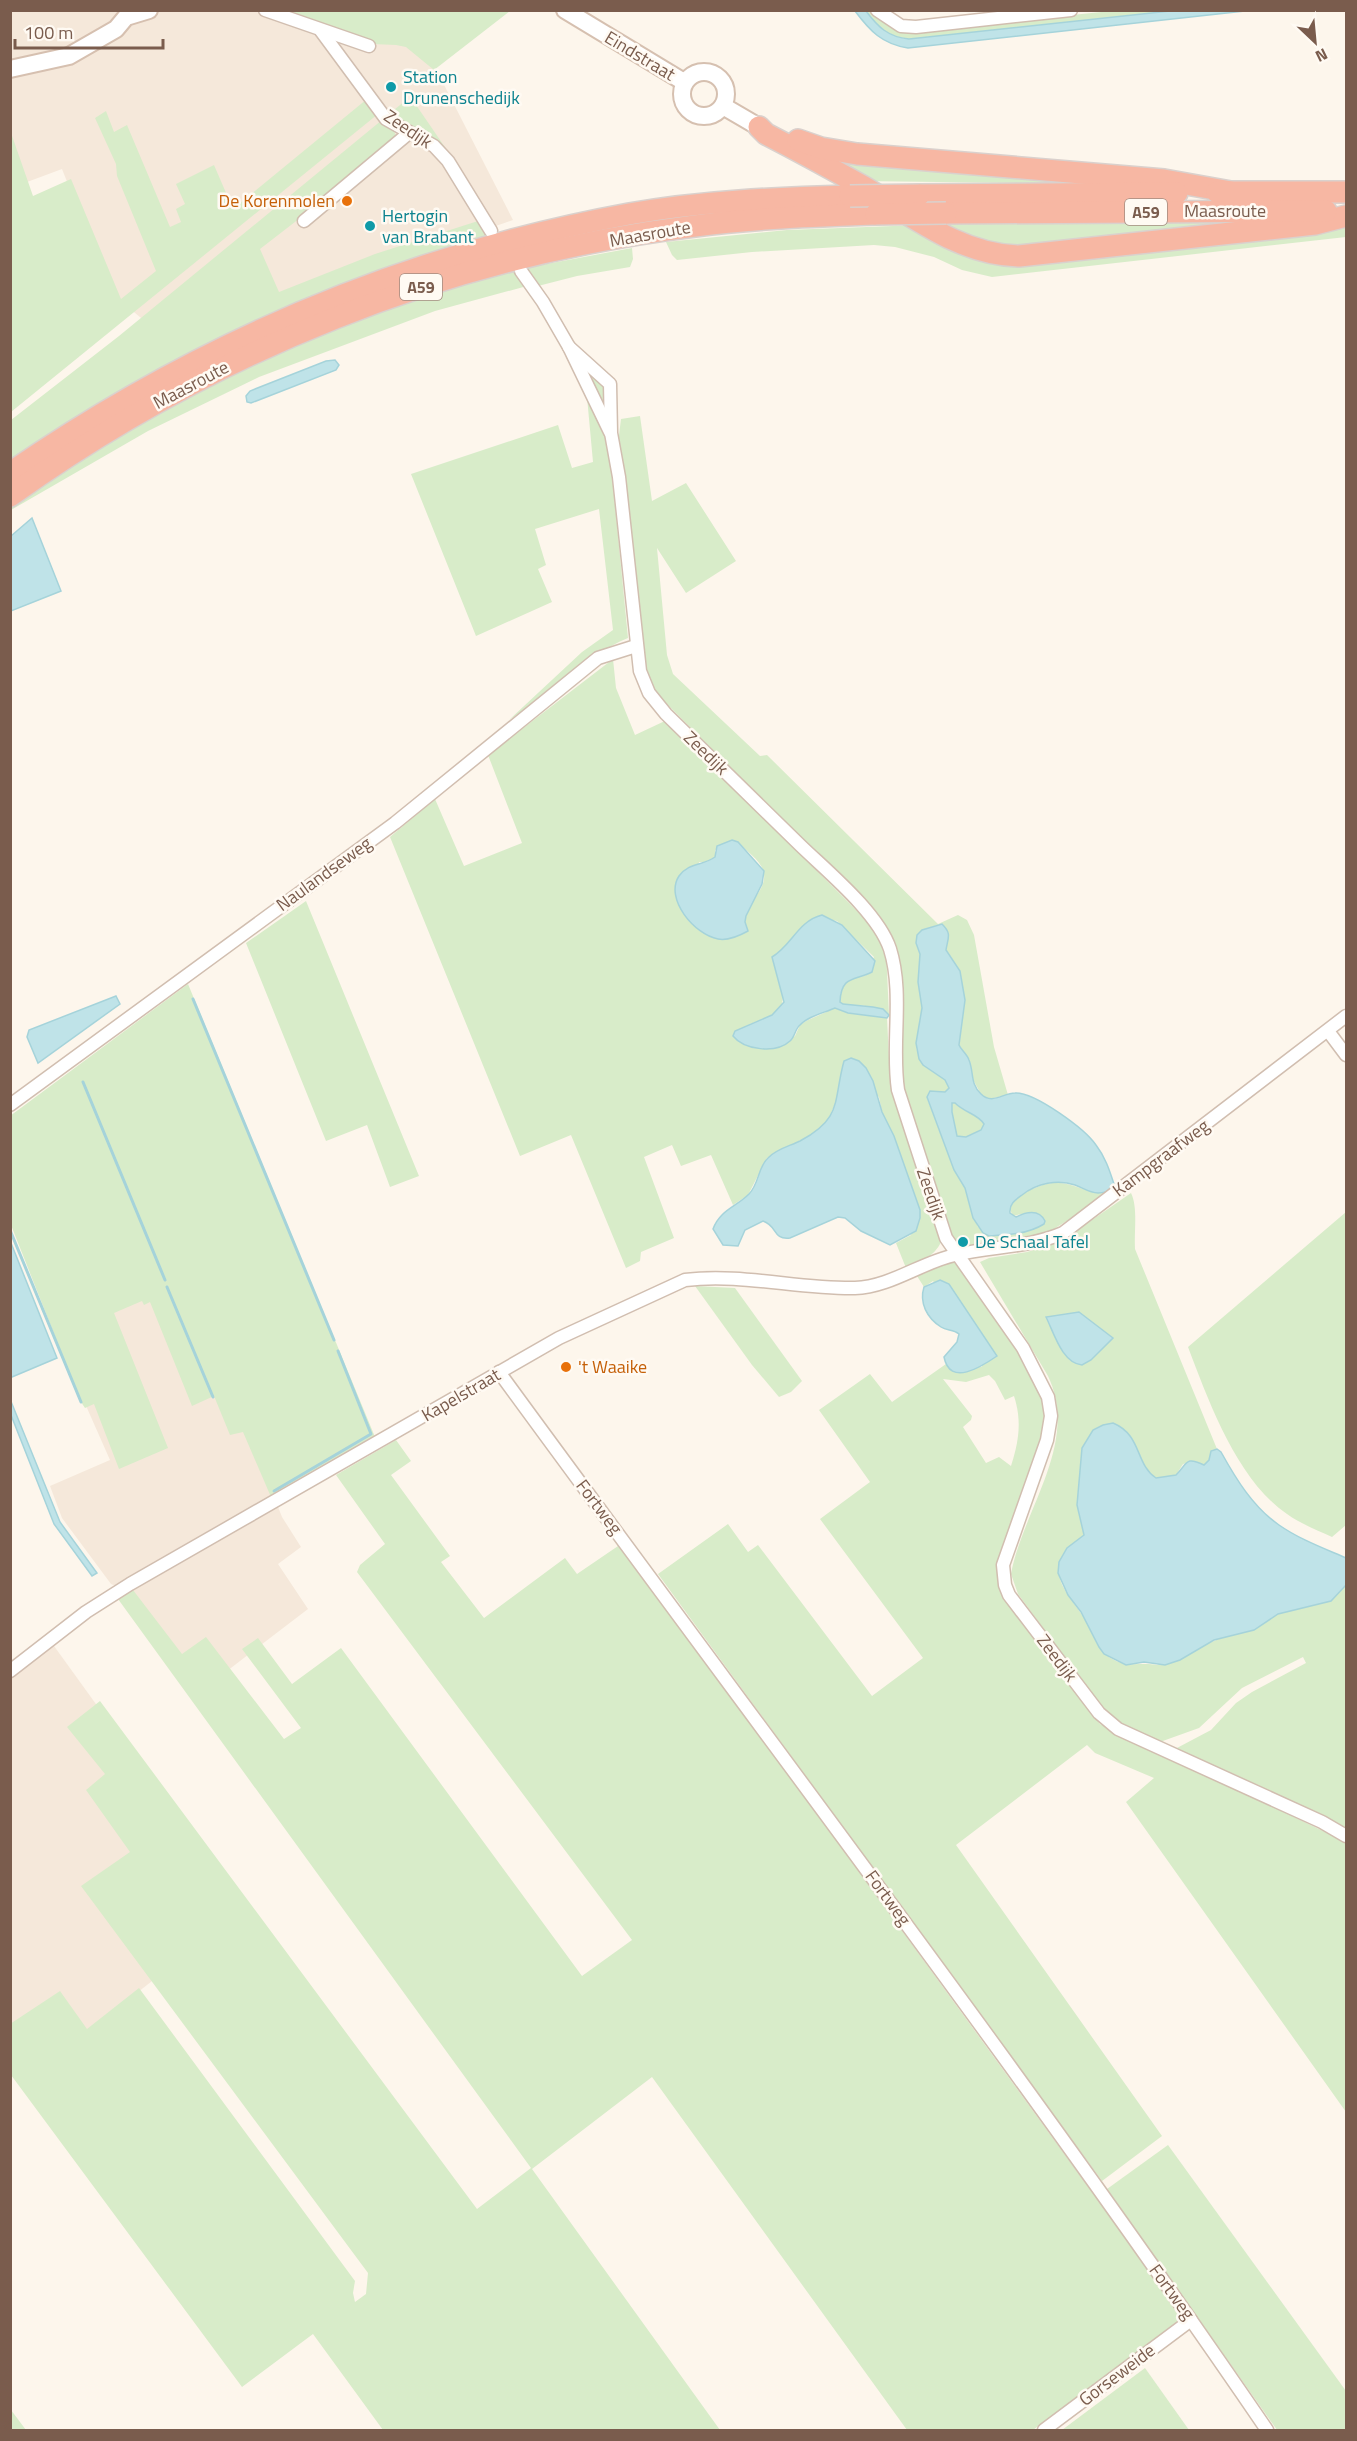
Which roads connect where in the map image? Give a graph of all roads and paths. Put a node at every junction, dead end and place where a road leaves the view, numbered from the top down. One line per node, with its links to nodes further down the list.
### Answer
1 (149, 10): 6 (main road)
2 (265, 10): 7 (street)
3 (566, 10): 10 (main road, Eindstraat)
4 (877, 10): 5 (street)
5 (1071, 10)
6 (123, 14): 9 (main road)
7 (321, 31): 8 (street); 13 (street, Zeedijk)
8 (369, 46)
9 (10, 69)
10 (684, 82): 11 (main road); 11 (main road)
11 (723, 106): 12 (main road)
12 (759, 127): 14 (highway, A59); 17 (highway, A59)
13 (409, 133): 18 (street); 19 (street, Zeedijk)
14 (1231, 192): 15 (highway, Maasroute / A59); 23 (highway, Maasroute / A59, bridge)
15 (1347, 192)
16 (1347, 210): 24 (highway, Maasroute / A59, bridge)
17 (1347, 216)
18 (304, 221)
19 (491, 231)
20 (521, 272): 21 (street, Zeedijk)
21 (569, 347): 22 (street, Zeedijk); 22 (street, Zeedijk)
22 (611, 433): 25 (street, Zeedijk)
23 (10, 473)
24 (10, 496)
25 (636, 646): 29 (street, Naulandseweg); 30 (street, Zeedijk)
26 (1347, 1016): 27 (street, Kampgraafweg)
27 (1328, 1031): 28 (street); 30 (street, Kampgraafweg)
28 (1347, 1055)
29 (10, 1105)
30 (956, 1254): 31 (street, Kapelstraat); 33 (street, Zeedijk)
31 (499, 1372): 32 (street, Kapelstraat); 34 (street, Fortweg)
32 (10, 1671)
33 (1347, 1836)
34 (1191, 2320): 35 (street, Gorseweide); 36 (street, Fortweg)
35 (1044, 2430)
36 (1267, 2430)

